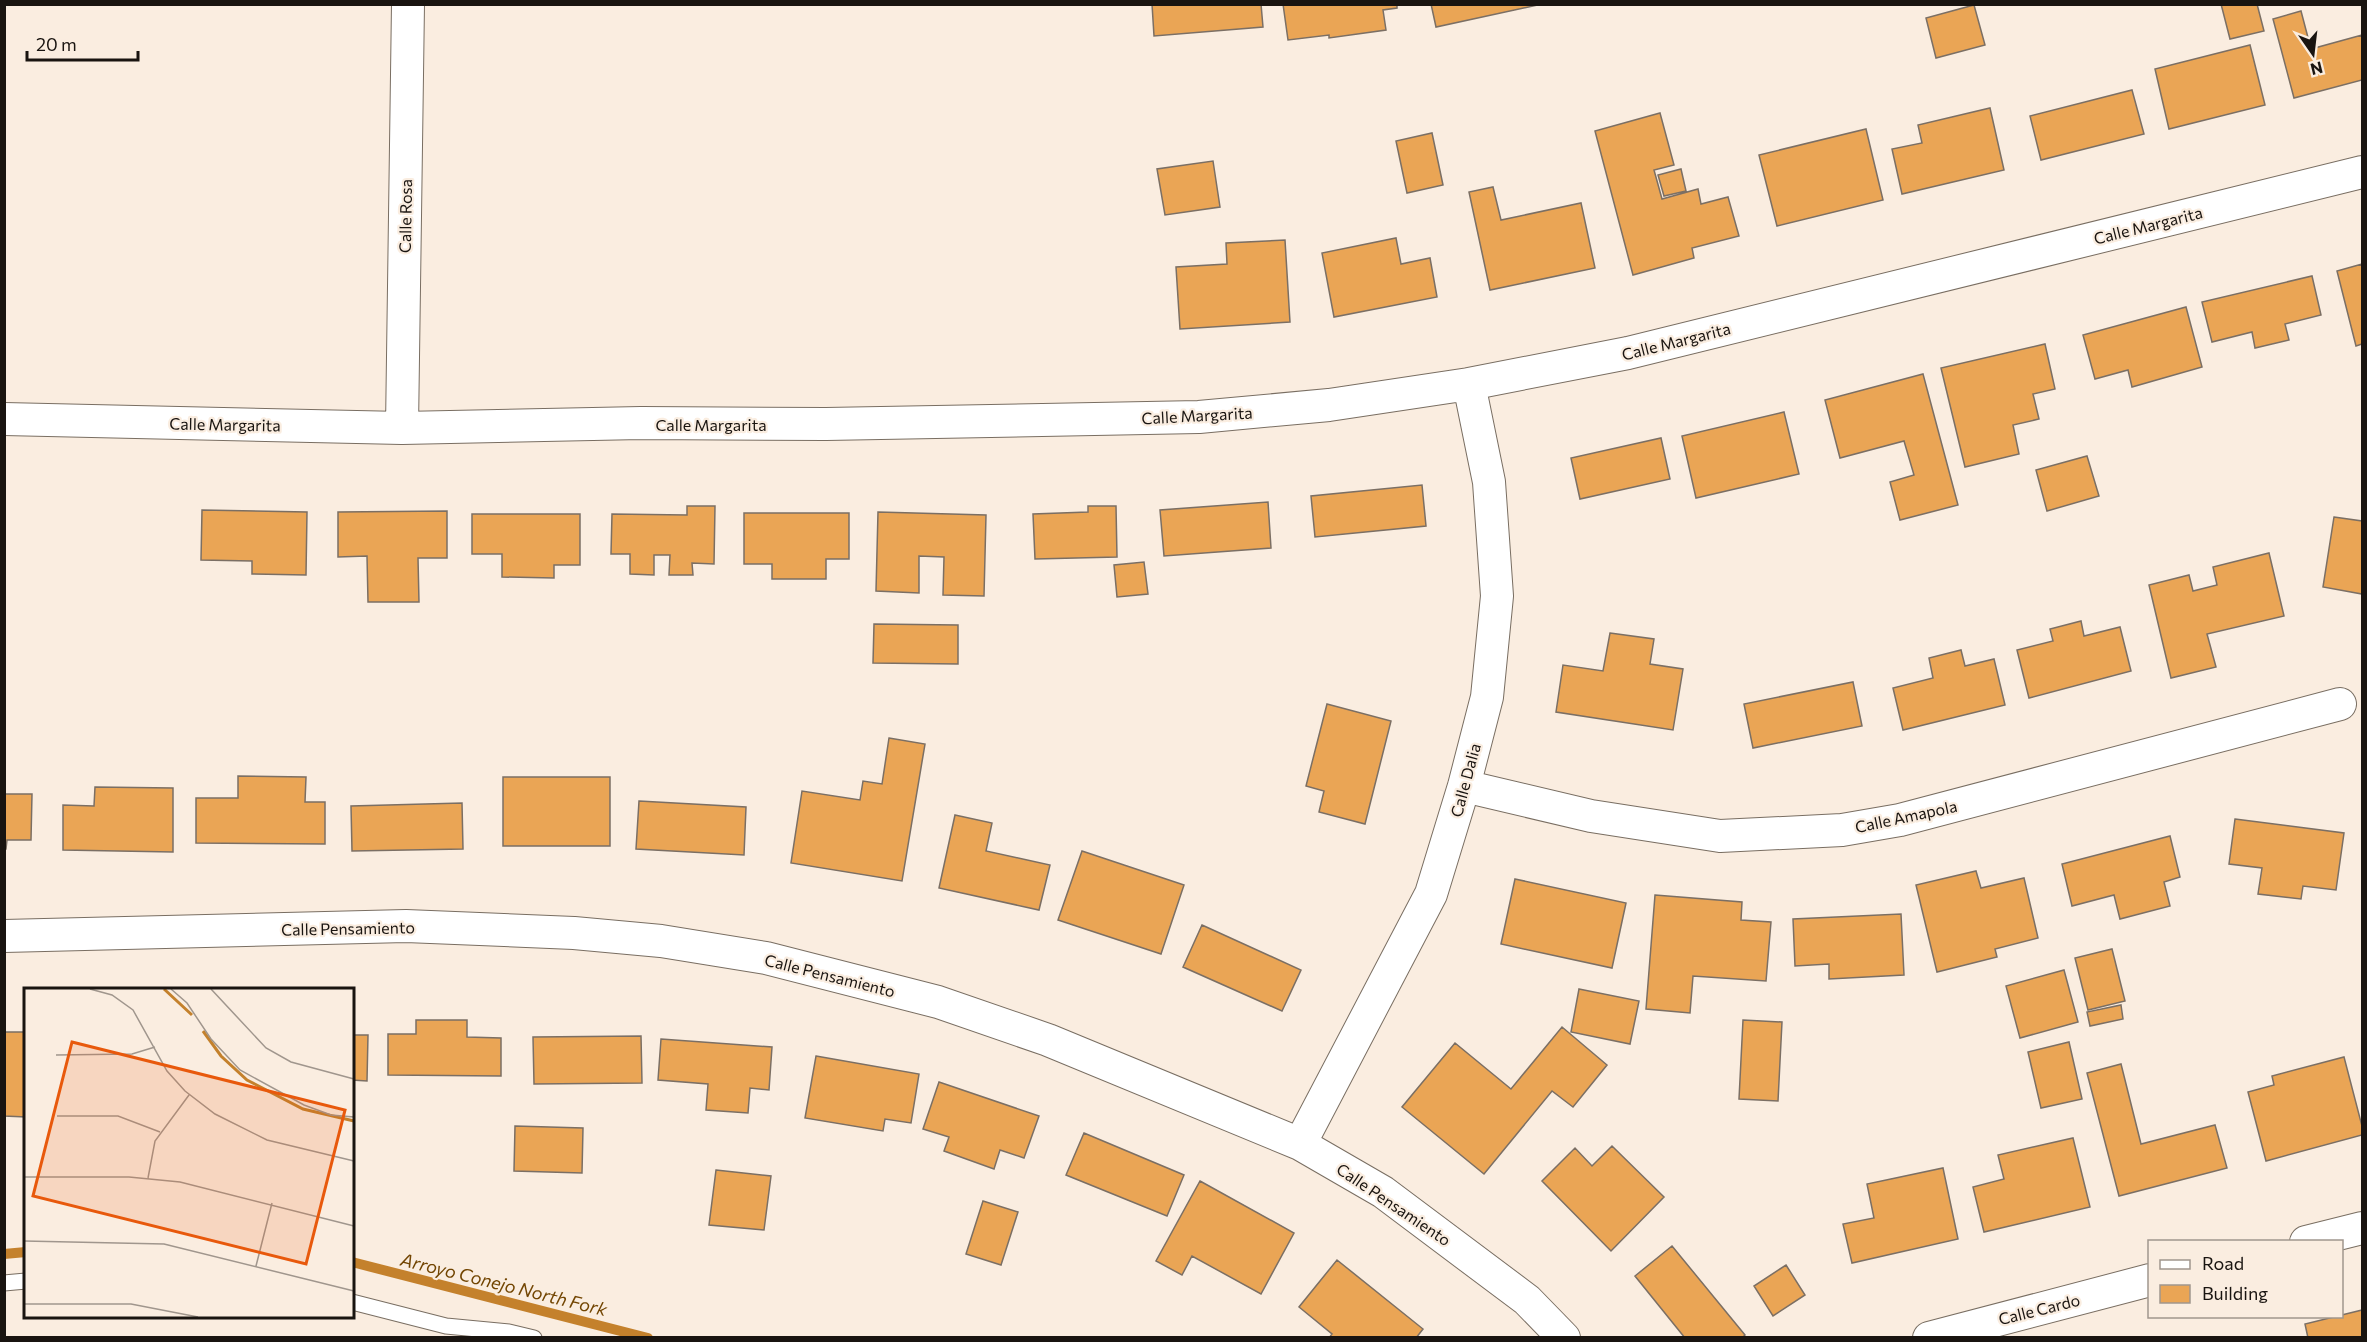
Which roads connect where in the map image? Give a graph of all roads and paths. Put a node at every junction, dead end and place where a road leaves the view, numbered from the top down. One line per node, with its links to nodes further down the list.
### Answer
1 (408, 4): 5 (street, Calle Rosa)
2 (2362, 172): 3 (street, Calle Margarita)
3 (1469, 384): 5 (street, Calle Margarita); 7 (street, Calle Dalia)
4 (4, 419): 5 (street, Calle Margarita)
5 (402, 428)
6 (2340, 704): 7 (street, Calle Amapola)
7 (1464, 786): 9 (street, Calle Dalia)
8 (4, 936): 9 (street, Calle Pensamiento)
9 (1300, 1144): 17 (street, Calle Pensamiento)
10 (2362, 1228): 11 (street)
11 (2314, 1240)
12 (24, 1281): 14 (lane)
13 (2148, 1281): 18 (street, Calle Cardo)
14 (4, 1283)
15 (354, 1303): 16 (lane)
16 (534, 1338)
17 (1564, 1338)
18 (1929, 1338)

